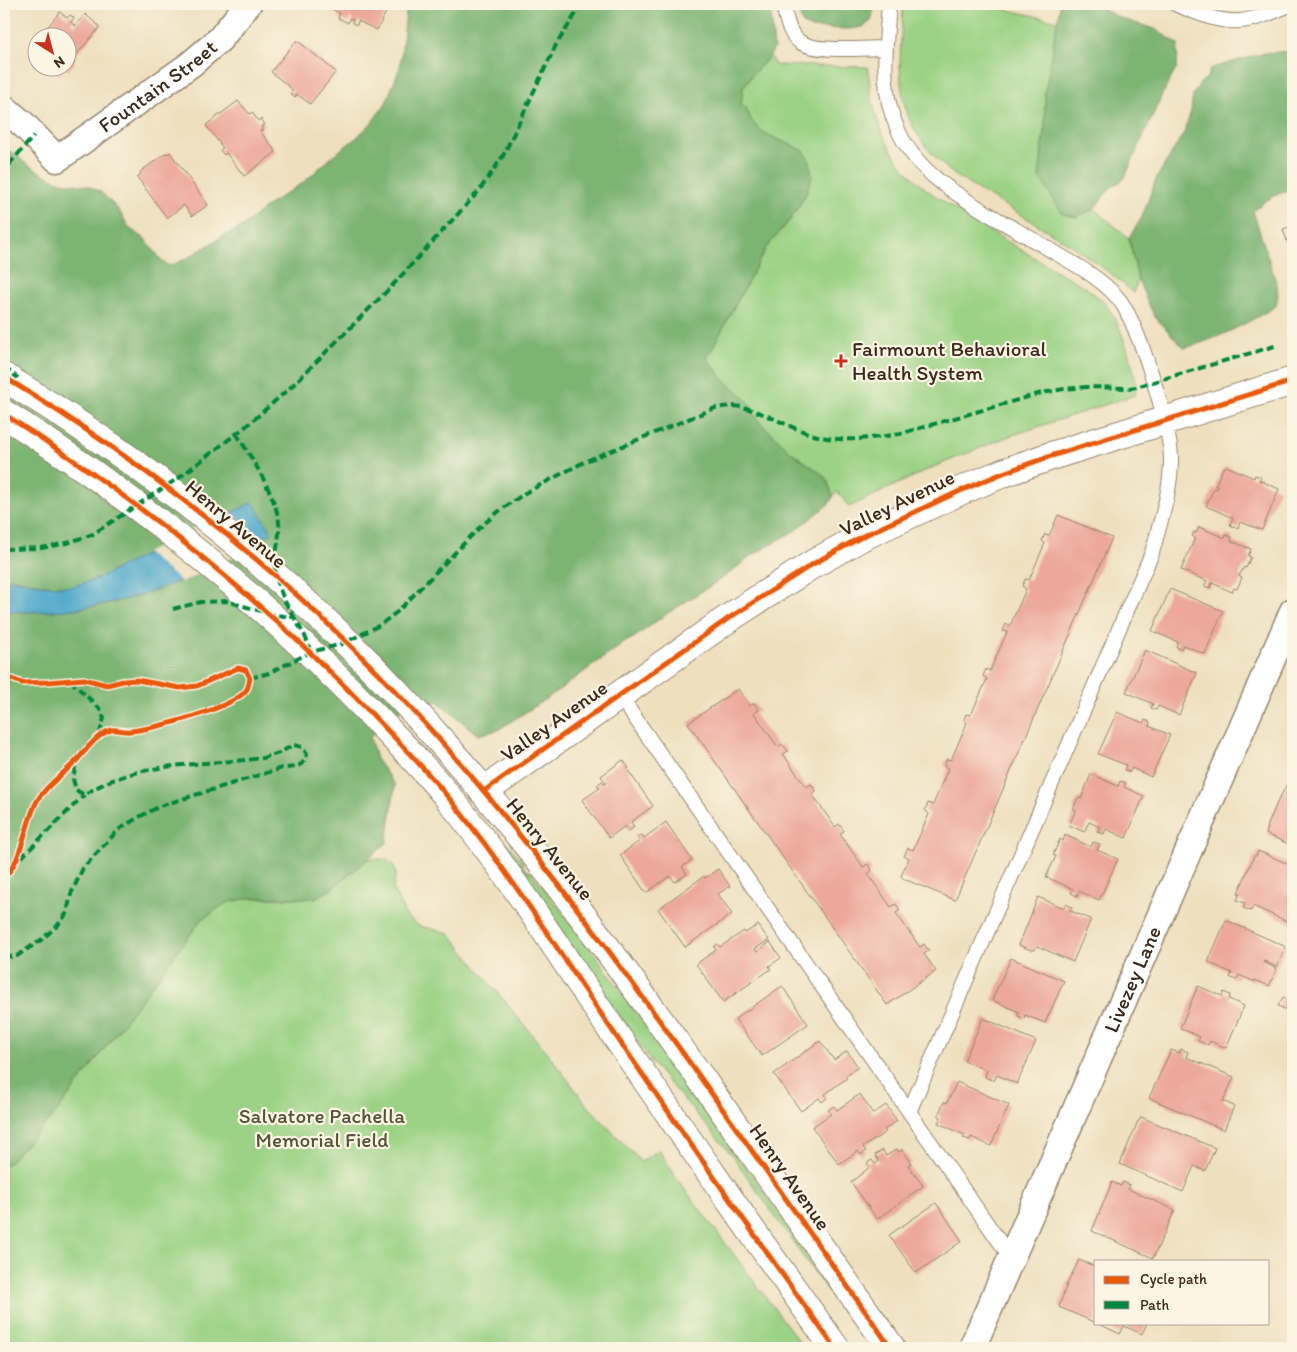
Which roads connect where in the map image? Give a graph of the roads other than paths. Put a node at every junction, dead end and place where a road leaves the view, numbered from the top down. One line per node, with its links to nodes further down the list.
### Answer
1 (248, 4): 7 (street, Fountain Street)
2 (784, 4): 6 (lane)
3 (889, 4): 6 (lane)
4 (1175, 4): 5 (lane)
5 (1293, 4)
6 (886, 48): 11 (lane)
7 (4, 108)
8 (4, 378): 14 (main road, Henry Avenue)
9 (1293, 381): 11 (main road, Valley Avenue)
10 (4, 414): 17 (main road)
11 (1165, 421): 13 (main road, Valley Avenue); 15 (lane)
12 (1293, 611): 16 (street, Livezey Lane)
13 (619, 696): 14 (main road, Valley Avenue); 15 (lane)
14 (484, 792): 18 (main road, Henry Avenue)
15 (909, 1112): 16 (lane)
16 (1011, 1258): 19 (street, Livezey Lane)
17 (835, 1348)
18 (891, 1348)
19 (972, 1348)

